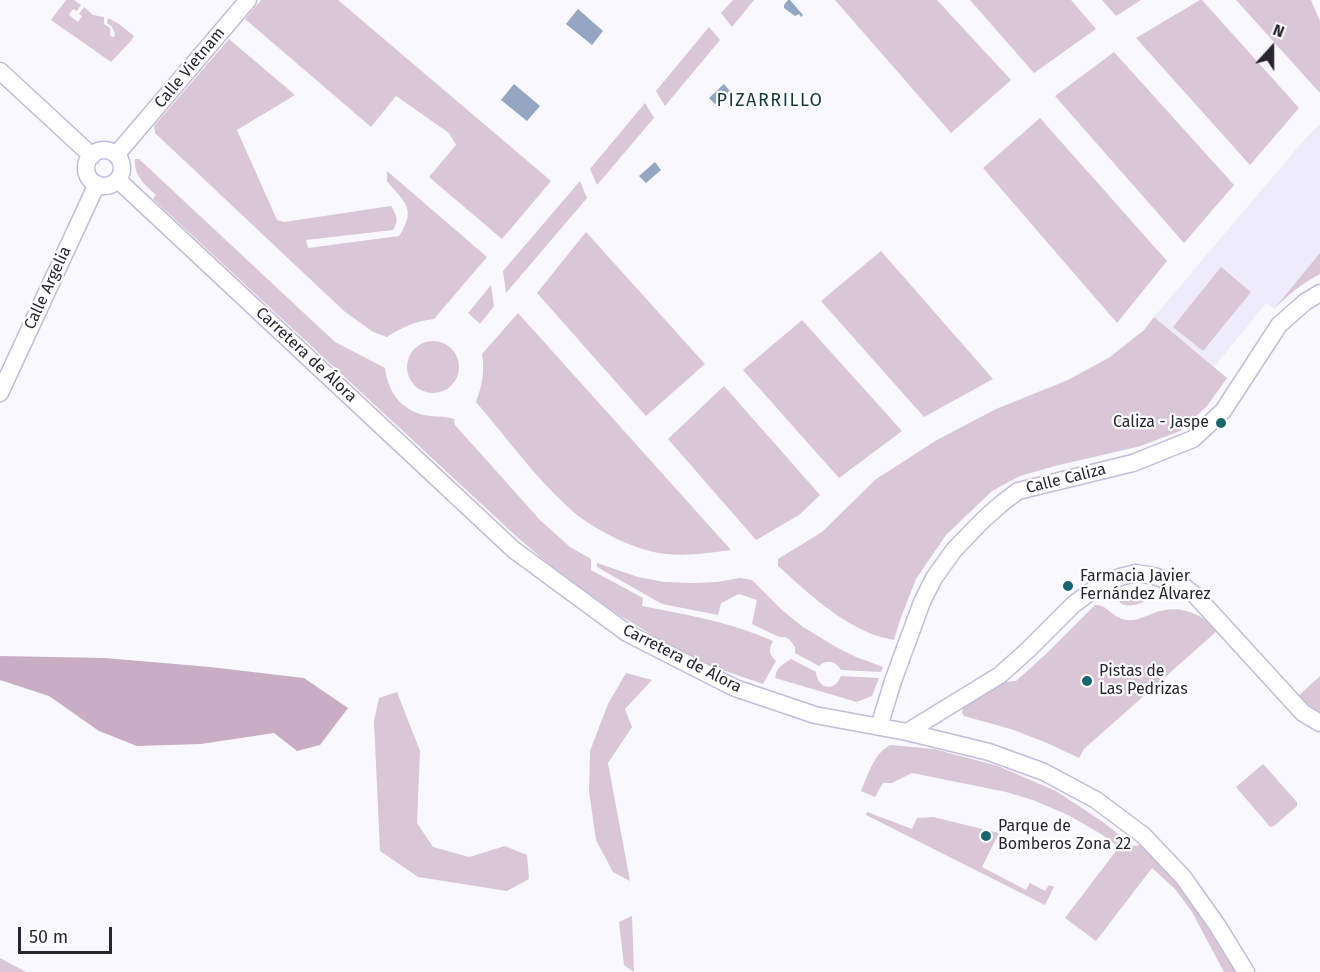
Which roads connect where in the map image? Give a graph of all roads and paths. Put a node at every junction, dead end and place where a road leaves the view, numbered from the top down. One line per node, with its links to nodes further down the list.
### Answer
1 (248, 0): 3 (main road, Calle Vietnam)
2 (0, 71): 4 (main road)
3 (116, 155): 4 (main road); 5 (main road)
4 (92, 156): 6 (main road)
5 (118, 180): 6 (main road); 10 (main road, Carretera de Álora)
6 (97, 184): 8 (main road, Calle Argelia)
7 (1320, 293): 10 (main road, Calle Caliza)
8 (0, 393)
9 (1320, 723): 11 (main road)
10 (879, 727): 11 (main road, Carretera de Álora)
11 (907, 732): 12 (main road, Carretera de Álora)
12 (1246, 972)

